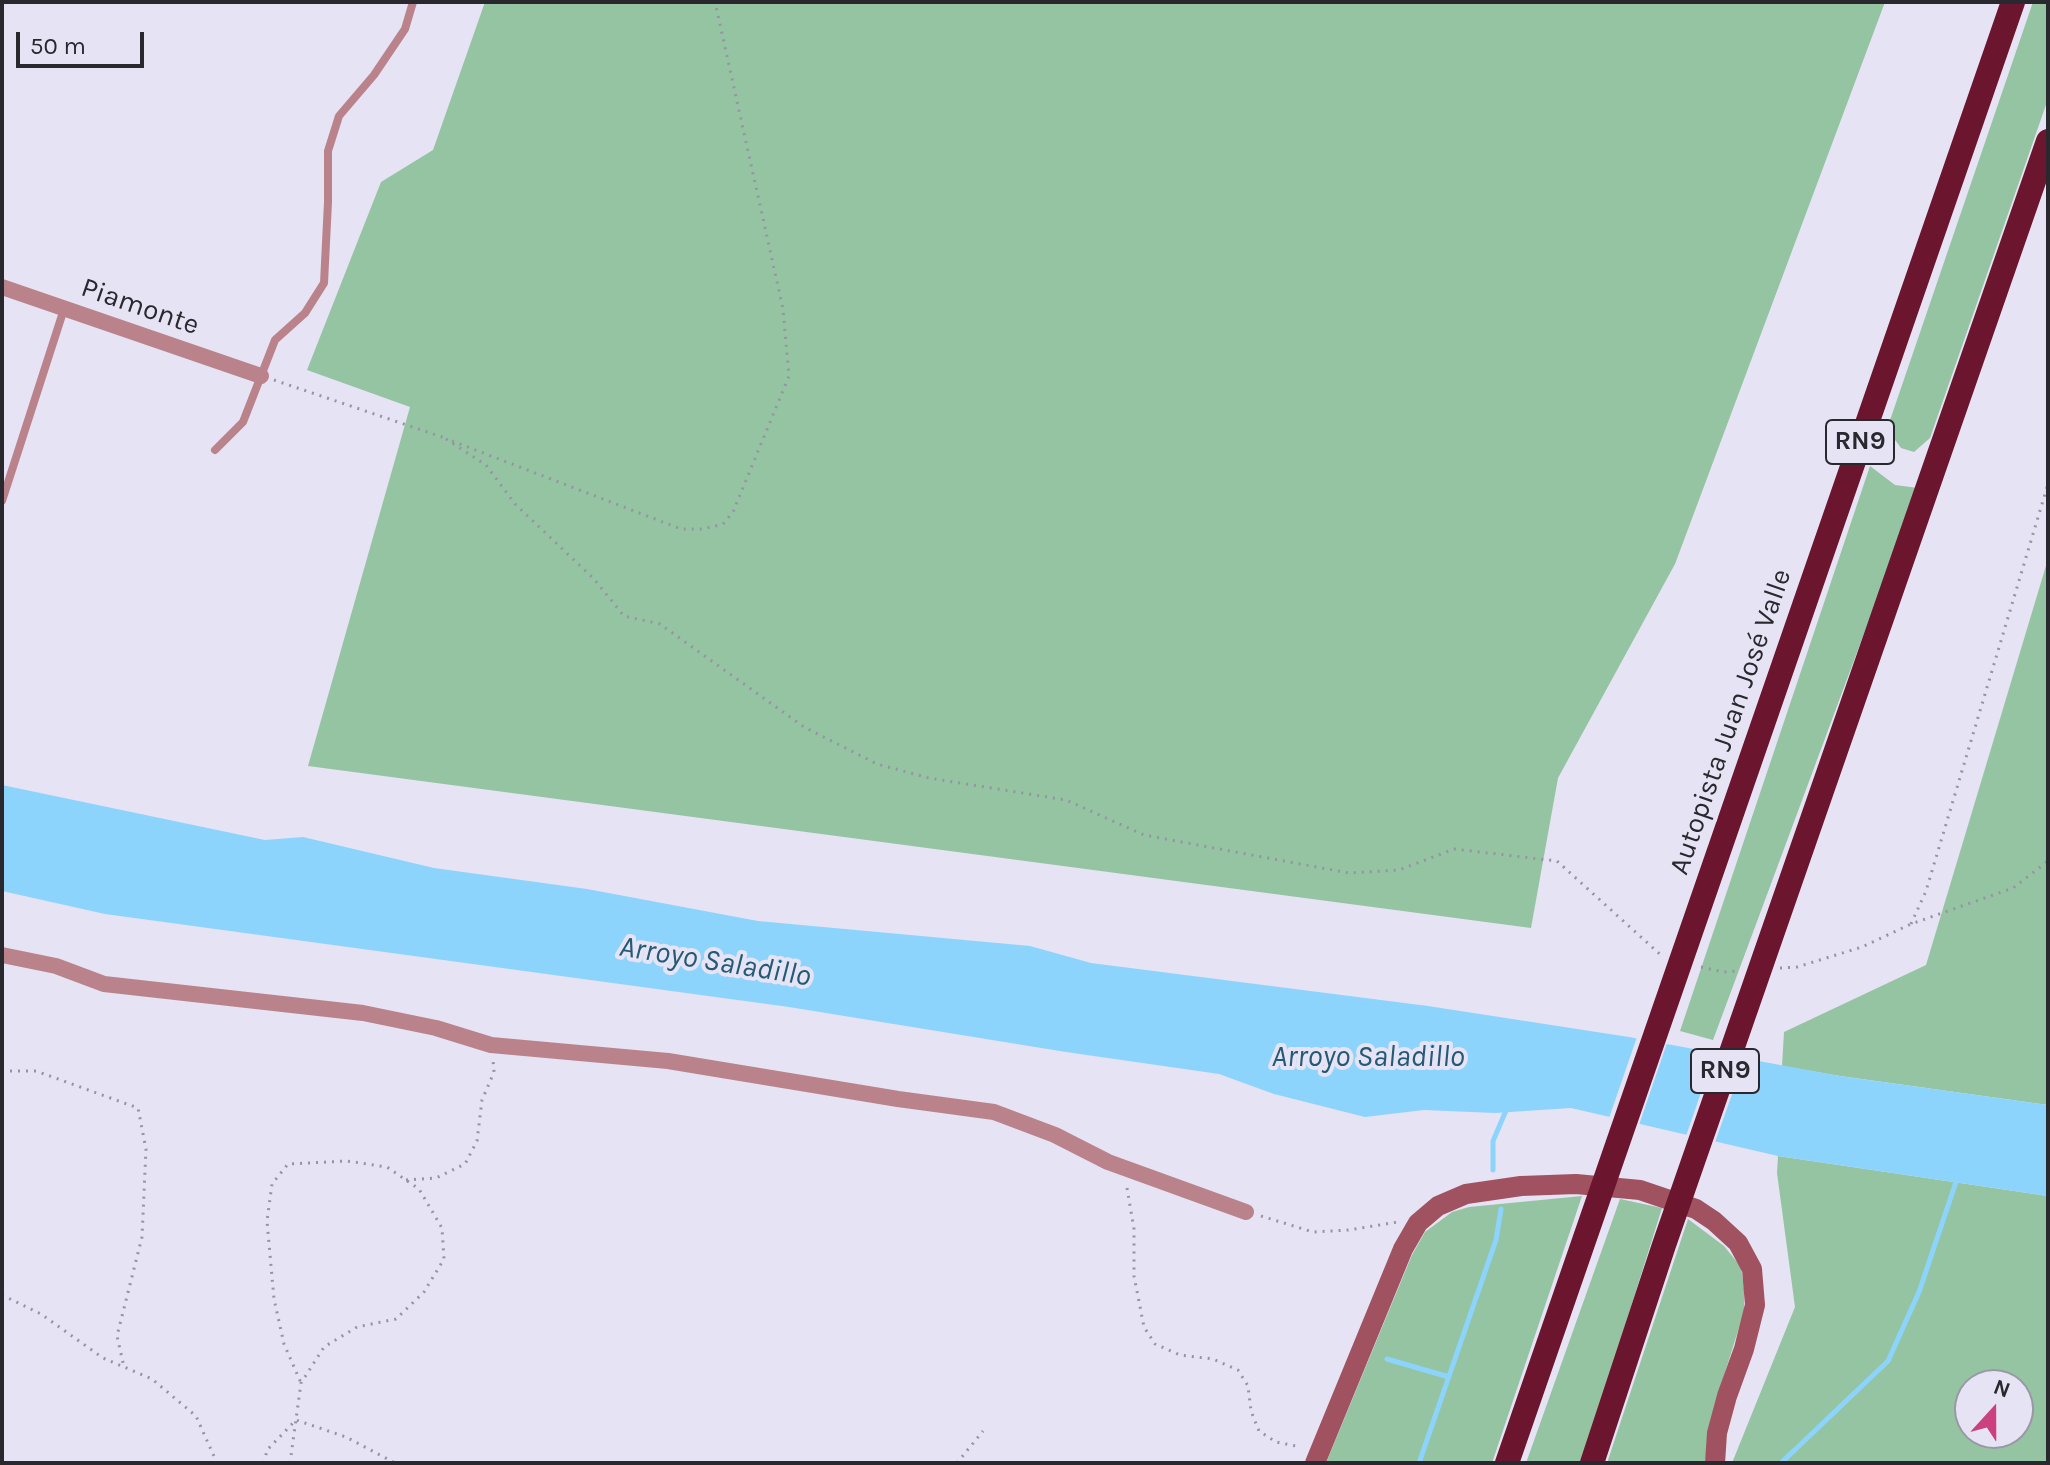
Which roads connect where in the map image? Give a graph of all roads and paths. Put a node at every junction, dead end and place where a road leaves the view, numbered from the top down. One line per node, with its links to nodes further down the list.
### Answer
1 (413, 2): 7 (lane)
2 (715, 2): 8 (path)
3 (2013, 2): 36 (highway, Autopista Juan José Valle / RN9)
4 (2048, 141): 37 (highway, RN9)
5 (2, 287): 6 (street, Piamonte)
6 (64, 308): 7 (street, Piamonte); 11 (lane)
7 (261, 376): 8 (path); 9 (lane)
8 (446, 439): 15 (path)
9 (215, 450)
10 (2048, 484): 13 (path)
11 (2, 501)
12 (2048, 861): 13 (path)
13 (1911, 924): 17 (path)
14 (2, 955): 19 (street)
15 (1672, 959)
16 (1697, 966): 18 (path)
17 (1767, 969)
18 (1737, 971)
19 (491, 1045): 21 (street); 22 (path)
20 (2, 1071): 26 (path)
21 (1108, 1162): 23 (street); 30 (path)
22 (406, 1180): 27 (path); 27 (path)
23 (1246, 1212): 24 (path)
24 (1418, 1223): 30 (main road); 38 (main road)
25 (2, 1295): 26 (path)
26 (124, 1367): 31 (path)
27 (301, 1383): 28 (path)
28 (296, 1420): 32 (path); 33 (path); 34 (path)
29 (983, 1431): 35 (path)
30 (1319, 1454)
31 (217, 1463)
32 (264, 1463)
33 (290, 1463)
34 (395, 1463)
35 (957, 1463)
36 (1507, 1463)
37 (1592, 1463)
38 (1715, 1463)

